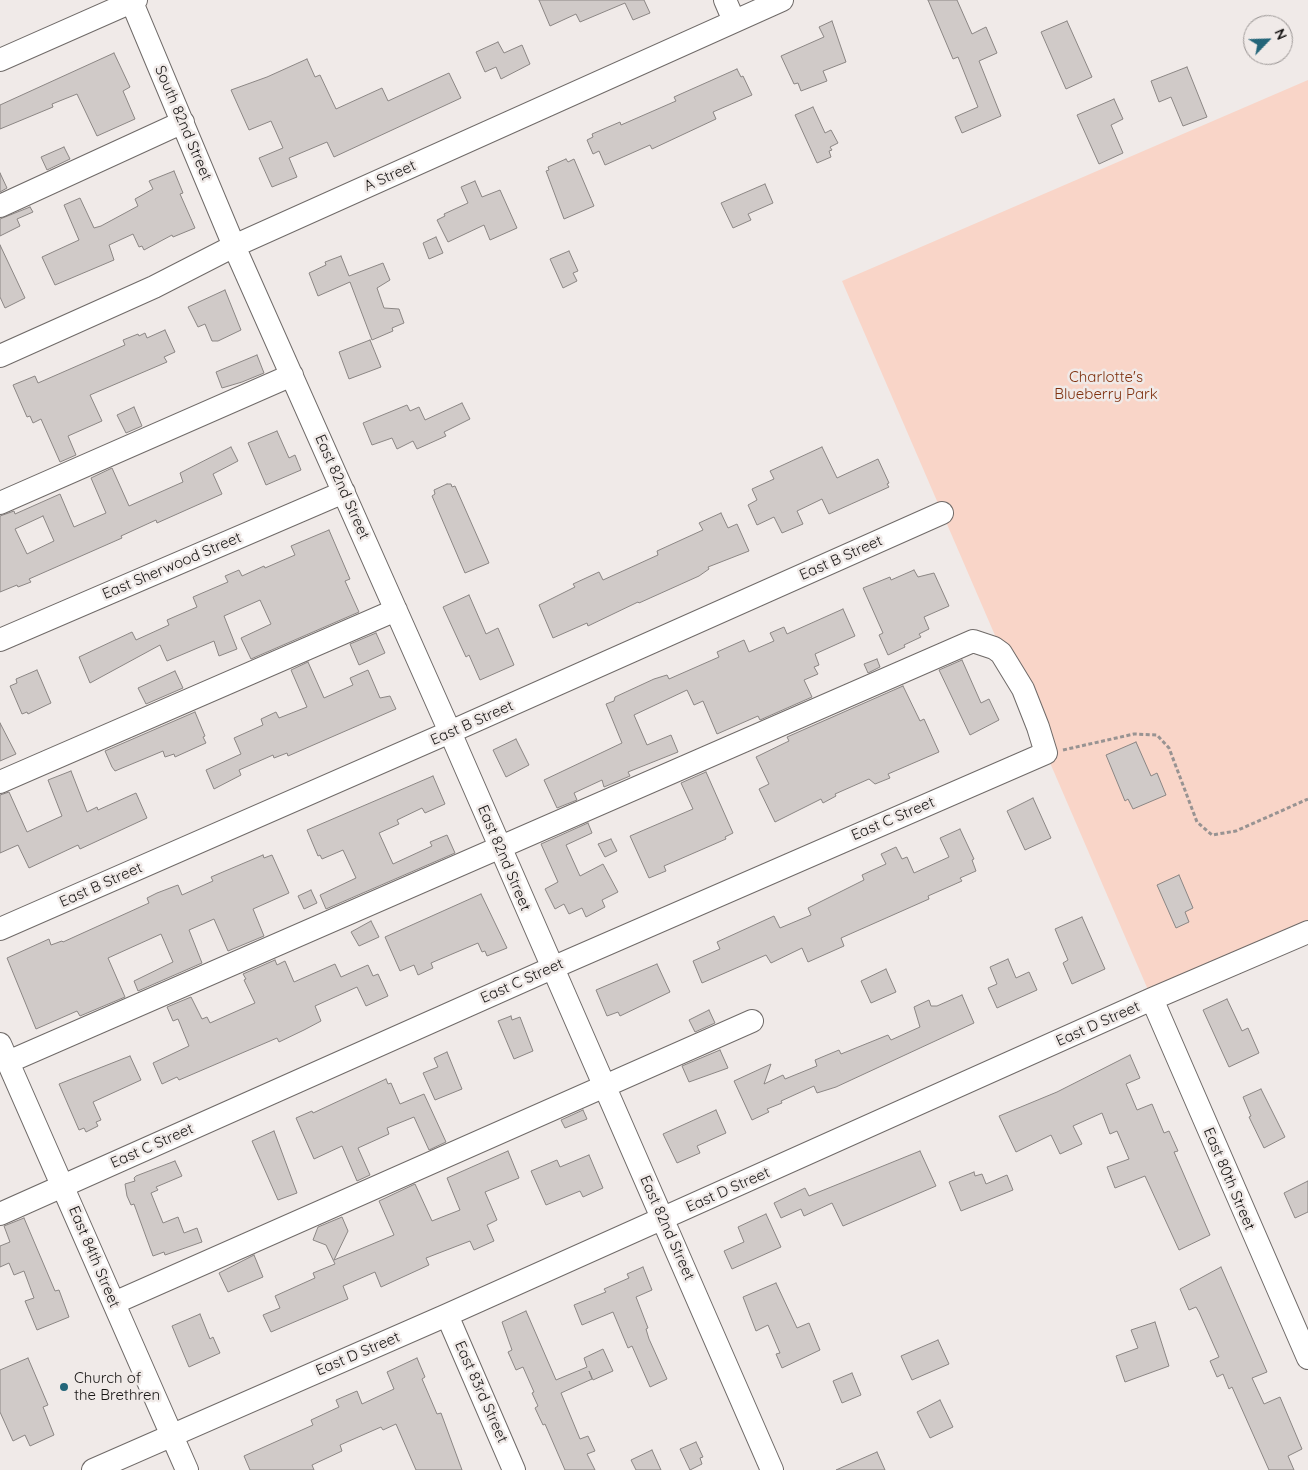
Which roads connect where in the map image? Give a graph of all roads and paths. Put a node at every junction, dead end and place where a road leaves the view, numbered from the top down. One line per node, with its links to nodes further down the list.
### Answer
1 (725, 0): 4 (street)
2 (782, 0): 4 (street, A Street)
3 (133, 1): 5 (street); 6 (street, South 82nd Street)
4 (734, 21): 8 (street, A Street)
5 (0, 60)
6 (183, 122): 7 (street); 8 (street, South 82nd Street)
7 (0, 206)
8 (234, 246): 9 (street, A Street); 10 (street, East 82nd Street)
9 (0, 356)
10 (292, 375): 11 (street, East 82nd Street); 12 (street)
11 (344, 492): 14 (street, East 82nd Street); 15 (street, East Sherwood Street)
12 (0, 503)
13 (942, 513): 16 (street, East B Street)
14 (396, 610): 16 (street, East 82nd Street); 18 (street)
15 (0, 640)
16 (450, 732): 20 (street, East 82nd Street); 21 (street, East B Street)
17 (1046, 753): 19 (path); 20 (street); 23 (street, East C Street)
18 (0, 782)
19 (1308, 799)
20 (500, 847): 23 (street, East 82nd Street); 26 (street)
21 (0, 929)
22 (1308, 932): 24 (street, East D Street)
23 (552, 968): 27 (street, East 82nd Street); 28 (street, East C Street)
24 (1152, 999): 30 (street, East D Street); 33 (street, East 80th Street)
25 (752, 1021): 27 (street)
26 (4, 1053): 28 (street, East 84th Street)
27 (604, 1087): 30 (street, East 82nd Street); 31 (street)
28 (63, 1186): 29 (street, East C Street); 31 (street, East 84th Street)
29 (0, 1214)
30 (663, 1219): 32 (street, East D Street); 38 (street, East 82nd Street)
31 (114, 1303): 34 (street, East 84th Street)
32 (447, 1315): 34 (street, East D Street); 37 (street, East 83rd Street)
33 (1308, 1358)
34 (171, 1434): 35 (street, East D Street); 36 (street, East 84th Street)
35 (92, 1470)
36 (187, 1470)
37 (514, 1470)
38 (772, 1470)

